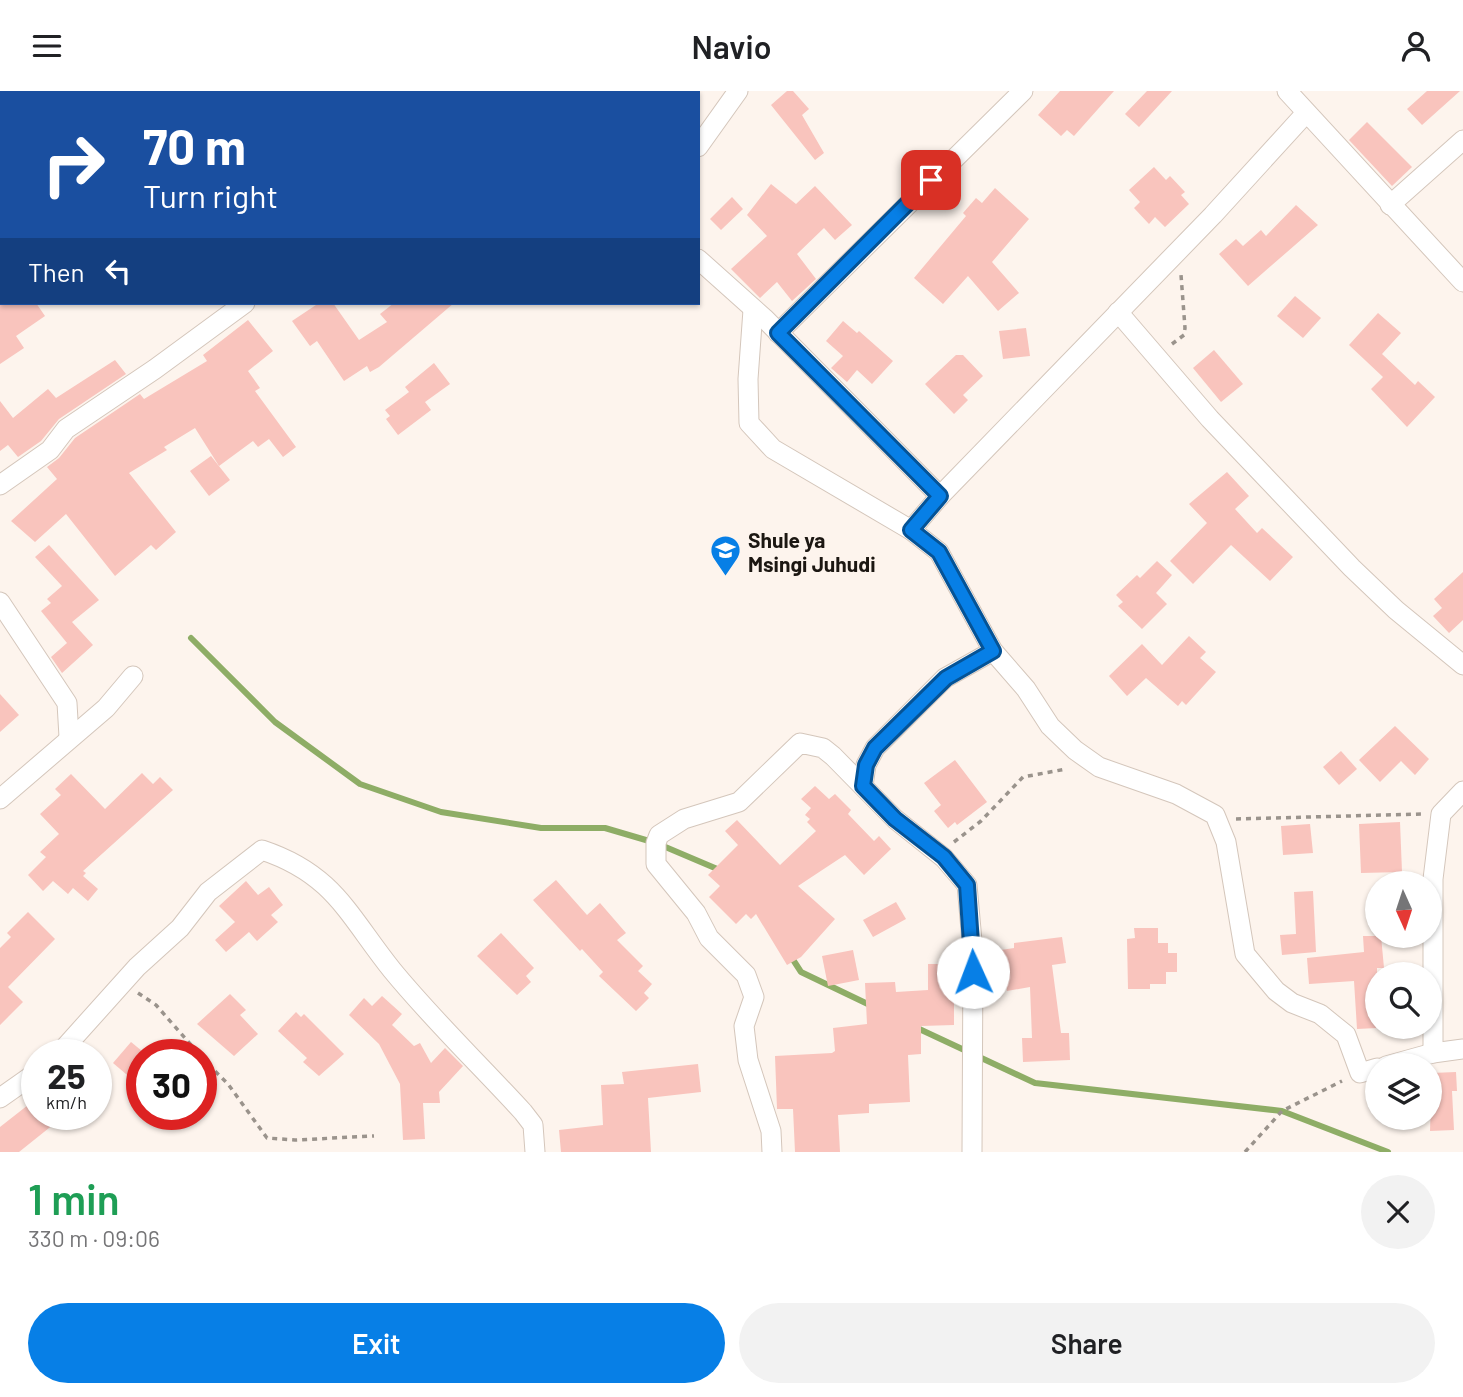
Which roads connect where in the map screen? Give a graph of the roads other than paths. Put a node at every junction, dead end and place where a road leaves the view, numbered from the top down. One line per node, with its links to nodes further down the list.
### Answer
1 (738, 91): 6 (street)
2 (1023, 91): 13 (street)
3 (1287, 91): 4 (street)
4 (1306, 113): 7 (street); 12 (street)
5 (1463, 140): 7 (street)
6 (700, 144)
7 (1390, 205): 9 (street)
8 (700, 261): 11 (street)
9 (1463, 282)
10 (242, 305): 14 (street)
11 (753, 310): 13 (street); 16 (street)
12 (1118, 312): 15 (street); 19 (street)
13 (778, 333): 15 (street)
14 (0, 485)
15 (940, 496): 16 (street)
16 (911, 530): 18 (street)
17 (0, 602): 21 (street)
18 (993, 651): 22 (street); 30 (street)
19 (1463, 665)
20 (133, 675): 21 (street)
21 (69, 737): 26 (street)
22 (875, 748): 23 (street); 24 (street)
23 (833, 756): 24 (street); 34 (street)
24 (863, 786): 35 (street)
25 (1463, 791): 29 (street)
26 (0, 799)
27 (72, 1039): 33 (street)
28 (1463, 1049): 29 (street)
29 (1433, 1053)
30 (1365, 1064)
31 (21, 1083): 32 (street)
32 (0, 1098)
33 (535, 1152)
34 (772, 1152)
35 (972, 1152)

